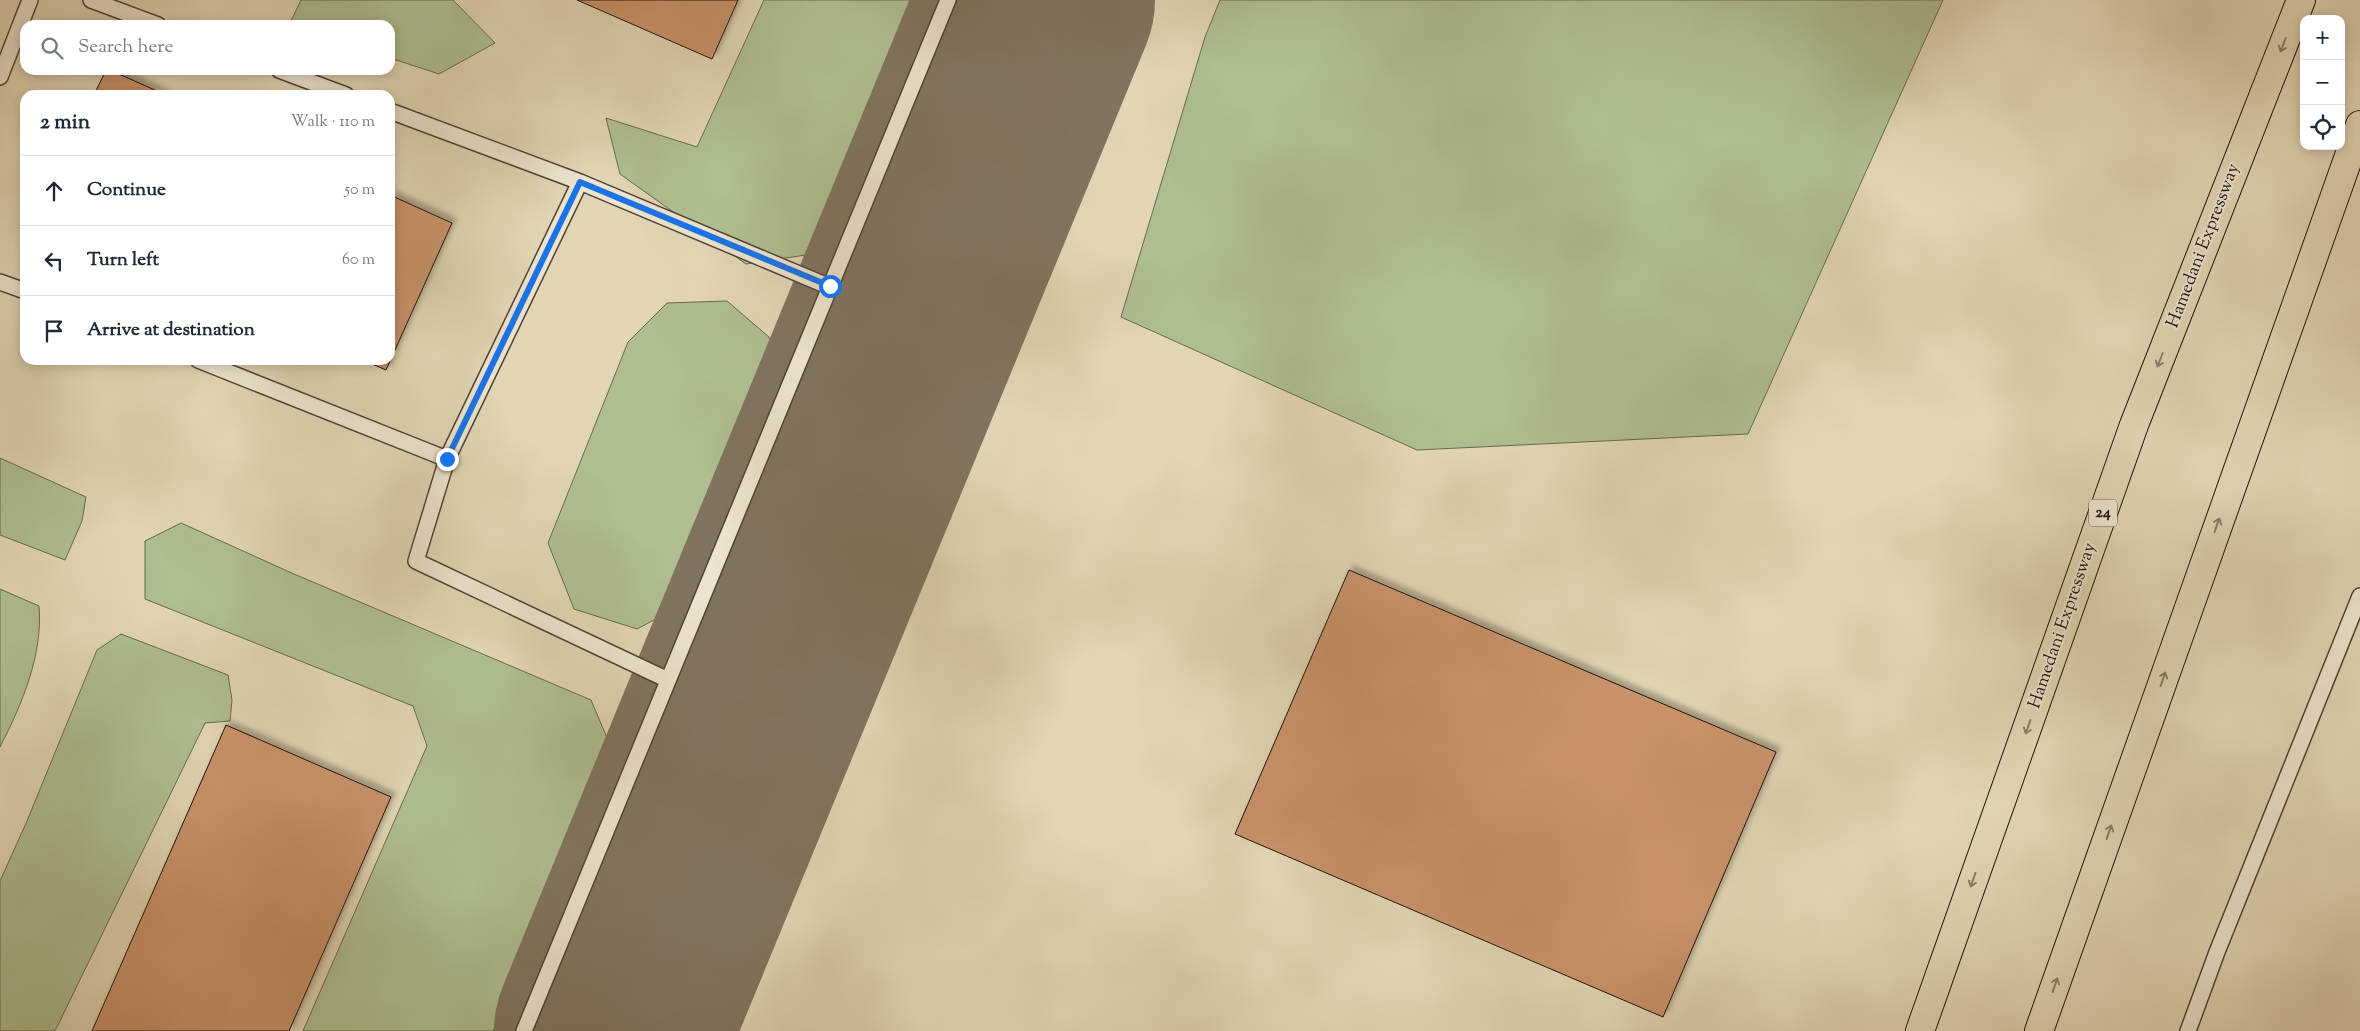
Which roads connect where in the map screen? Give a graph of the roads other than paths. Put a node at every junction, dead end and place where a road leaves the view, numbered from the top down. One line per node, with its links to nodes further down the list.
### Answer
1 (30, 0): 5 (lane)
2 (90, 0): 6 (lane)
3 (948, 0): 15 (lane)
4 (2300, 0): 22 (highway, Hamedani Expressway / 24, one-way to 22)
5 (22, 20)
6 (144, 20)
7 (20, 26): 9 (lane)
8 (292, 75): 10 (lane)
9 (0, 77)
10 (333, 90)
11 (395, 113): 13 (lane)
12 (2360, 125): 23 (highway, one-way to 12)
13 (580, 182): 15 (lane); 18 (lane)
14 (0, 282): 16 (lane)
15 (830, 286): 20 (lane)
16 (20, 290)
17 (211, 365): 18 (lane)
18 (447, 459): 20 (lane)
19 (2360, 596): 24 (lane)
20 (668, 680): 21 (lane)
21 (524, 1031)
22 (1920, 1031)
23 (2039, 1031)
24 (2188, 1031)

